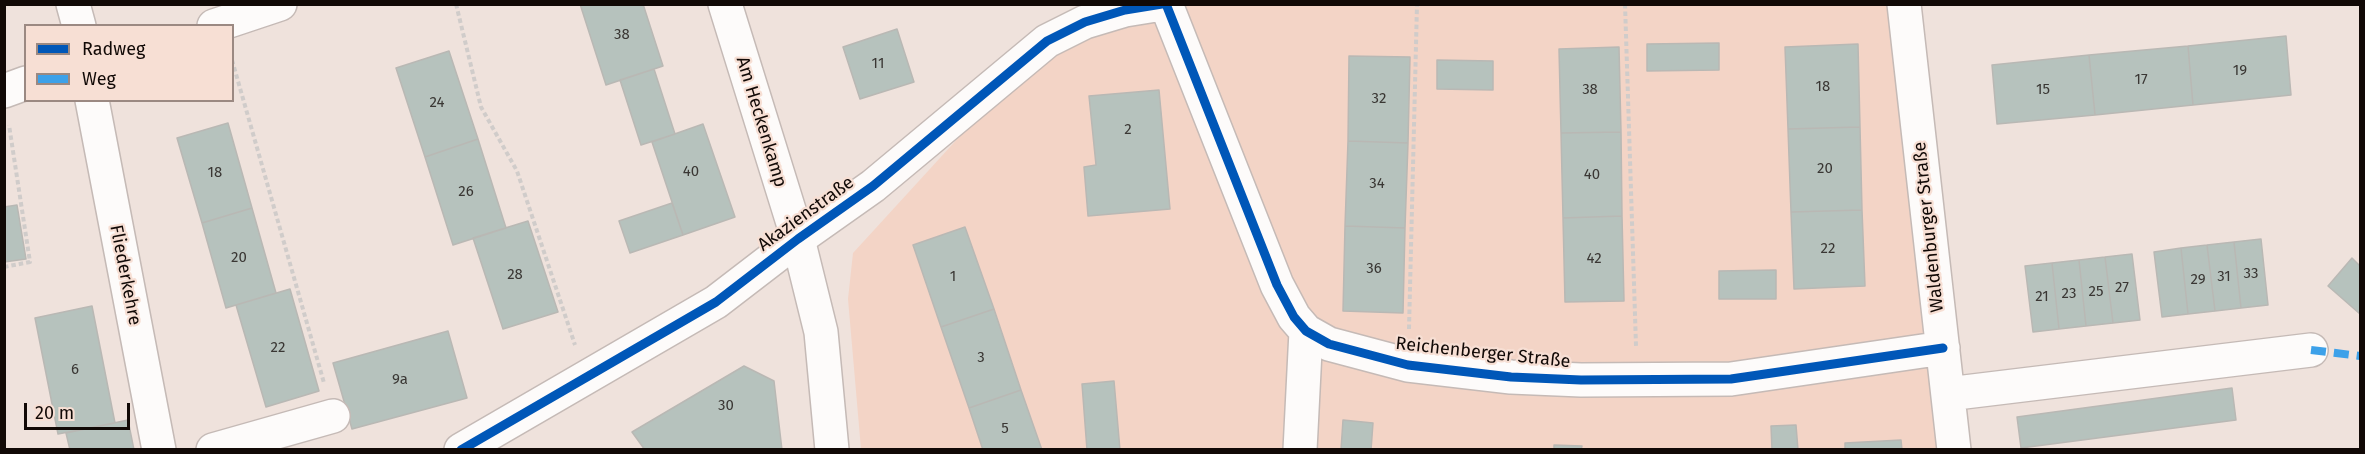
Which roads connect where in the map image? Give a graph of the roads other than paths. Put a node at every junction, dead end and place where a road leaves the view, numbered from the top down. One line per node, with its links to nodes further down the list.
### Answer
1 (73, 4): 6 (street)
2 (280, 4): 7 (street)
3 (725, 4): 11 (street, Am Heckenkamp)
4 (1164, 4): 11 (street, Akazienstraße); 12 (street, Reichenberger Straße)
5 (1904, 4): 13 (street, Waldenburger Straße)
6 (78, 24)
7 (220, 24)
8 (24, 85): 10 (street)
9 (92, 102): 17 (street, Fliederkehre)
10 (6, 106)
11 (798, 239): 19 (street, Akazienstraße); 20 (street, Am Heckenkamp)
12 (1306, 331): 13 (street, Reichenberger Straße); 21 (street)
13 (1943, 348): 15 (street, Waldenburger Straße)
14 (2311, 350): 15 (street)
15 (1948, 394): 22 (street, Waldenburger Straße)
16 (333, 416): 18 (street)
17 (159, 450)
18 (213, 450)
19 (461, 450)
20 (832, 450)
21 (1300, 450)
22 (1954, 450)

